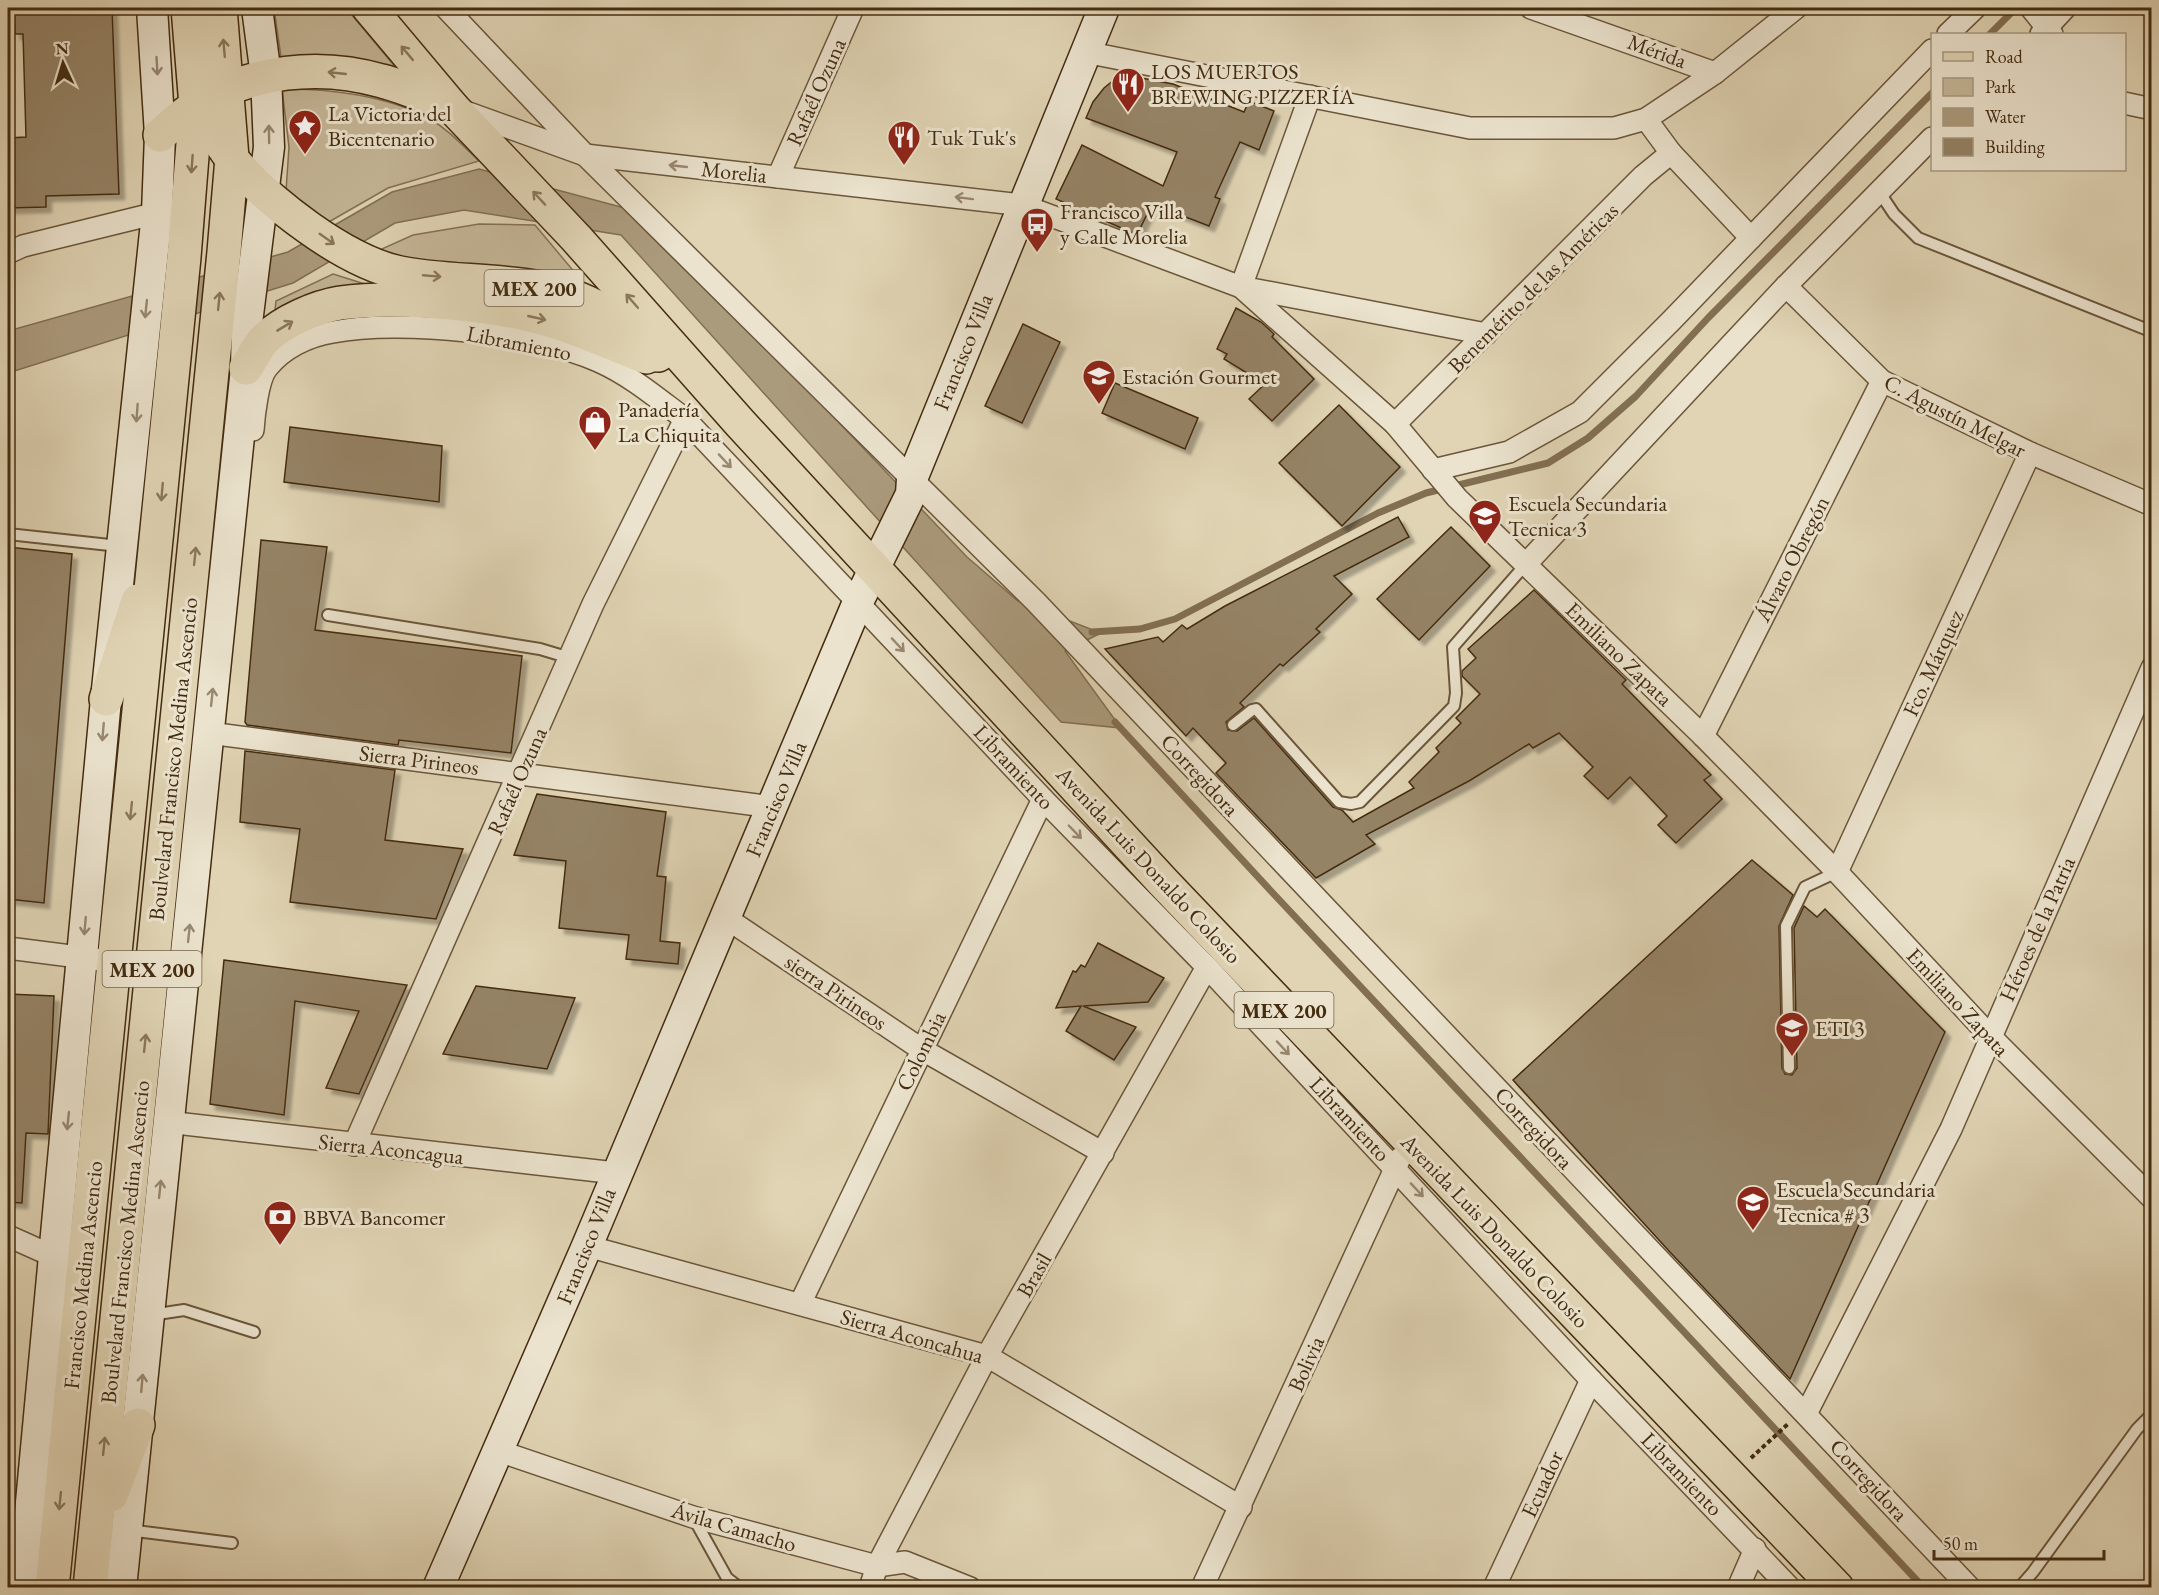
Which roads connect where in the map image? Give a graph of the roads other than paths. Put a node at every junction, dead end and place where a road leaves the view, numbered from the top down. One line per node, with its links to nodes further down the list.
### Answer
1 (152, 8): 27 (street, one-way to 27)
2 (188, 8): 23 (main road, MEX 200)
3 (220, 8): 20 (main road, MEX 200, one-way to 3)
4 (257, 8): 19 (street)
5 (369, 8): 24 (main road, Avenida Luis Donaldo Colosio / MEX 200, one-way to 5)
6 (446, 8): 30 (street, Corregidora)
7 (853, 8): 32 (street, Rafaél Ozuna)
8 (1104, 8): 17 (street, Francisco Villa)
9 (1531, 8): 18 (street, Mérida)
10 (1796, 8): 18 (street)
11 (1975, 8): 15 (street)
12 (2065, 8): 14 (street)
13 (2032, 9): 14 (street)
14 (2047, 32)
15 (1949, 33)
16 (1931, 51): 37 (street)
17 (1085, 52): 21 (street); 35 (street, Francisco Villa)
18 (1715, 73): 26 (street)
19 (266, 76): 20 (main road); 24 (main road, one-way to 19); 34 (street, one-way to 19)
20 (227, 88): 23 (main road); 31 (main road, MEX 200)
21 (1310, 96): 26 (street); 40 (street)
22 (2126, 103): 25 (street)
23 (196, 106): 27 (main road); 31 (main road, MEX 200); 54 (main road, Boulvelard Francisco Medina Ascencio / MEX 200, one-way to 54)
24 (453, 108): 30 (street, Morelia); 47 (main road, Avenida Luis Donaldo Colosio / MEX 200, one-way to 24)
25 (2151, 109)
26 (1646, 119): 29 (street)
27 (160, 135): 36 (street)
28 (1931, 139): 33 (street)
29 (1671, 153): 37 (street); 42 (street, Benemérito de las Américas)
30 (585, 155): 32 (street, Morelia, one-way to 30); 51 (street, Corregidora)
31 (232, 158): 34 (main road, MEX 200); 76 (main road, Boulvelard Francisco Medina Ascencio / MEX 200, one-way to 31)
32 (778, 177): 35 (street, Morelia, one-way to 32)
33 (1878, 190): 39 (street); 41 (lane)
34 (273, 199): 43 (main road, Avenida Luis Donaldo Colosio / MEX 200, one-way to 43); 44 (street)
35 (1022, 205): 40 (street, Emiliano Zapata); 51 (street, Francisco Villa)
36 (157, 213): 38 (street); 55 (street, one-way to 55)
37 (1750, 238): 50 (street)
38 (8, 253)
39 (1786, 286): 45 (street, C. Agustín Melgar); 58 (street)
40 (1241, 287): 42 (street); 48 (street, Emiliano Zapata)
41 (2148, 330)
42 (1486, 334): 48 (street, Benemérito de las Américas)
43 (672, 367): 44 (main road, one-way to 43); 47 (main road, Avenida Luis Donaldo Colosio / MEX 200)
44 (246, 368): 57 (street)
45 (1882, 381): 49 (street, C. Agustín Melgar); 66 (street, Álvaro Obregón)
46 (685, 419): 57 (street, Libramiento); 59 (street, Libramiento, one-way to 59); 61 (street, Rafaél Ozuna)
47 (740, 423): 56 (main road, Avenida Luis Donaldo Colosio / MEX 200)
48 (1395, 424): 50 (street, Emiliano Zapata)
49 (2030, 453): 52 (street, C. Agustín Melgar); 70 (street, Fco. Márquez)
50 (1437, 476): 58 (street, Emiliano Zapata)
51 (912, 487): 56 (street, Francisco Villa); 97 (street, Corregidora)
52 (2151, 505)
53 (8, 534): 55 (lane)
54 (158, 539): 63 (main road); 75 (main road, Boulvelard Francisco Medina Ascencio / MEX 200, one-way to 75)
55 (123, 546): 63 (street)
56 (880, 556): 59 (street, Francisco Villa); 71 (main road, Avenida Luis Donaldo Colosio / MEX 200)
57 (226, 562): 65 (street, one-way to 57)
58 (1526, 564): 64 (lane); 66 (street, Emiliano Zapata)
59 (858, 602): 68 (street, Libramiento, one-way to 68); 69 (street, Francisco Villa)
60 (328, 615): 61 (lane)
61 (570, 658): 67 (street, Rafaél Ozuna)
62 (2151, 668): 79 (street, Héroes de la Patria)
63 (106, 699): 74 (street, one-way to 74)
64 (1233, 725)
65 (209, 733): 67 (street, Sierra Pirineos); 78 (street, one-way to 65)
66 (1703, 736): 70 (street, Emiliano Zapata)
67 (521, 773): 69 (street, Sierra Pirineos); 83 (street, Rafaél Ozuna)
68 (1043, 799): 71 (street, Libramiento, one-way to 71); 80 (street, Colombia)
69 (772, 807): 72 (street, Francisco Villa)
70 (1837, 872): 79 (street, Emiliano Zapata); 81 (lane)
71 (1156, 894): 77 (street, Libramiento); 85 (main road, Avenida Luis Donaldo Colosio / MEX 200)
72 (726, 918): 80 (street, sierra Pirineos); 86 (street, Francisco Villa)
73 (8, 948): 74 (street)
74 (83, 958): 75 (street); 90 (street, one-way to 90)
75 (116, 962): 76 (street); 108 (main road, Francisco Medina Ascencio / MEX 200, one-way to 108)
76 (152, 967): 78 (street); 103 (main road, Boulvelard Francisco Medina Ascencio / MEX 200, one-way to 76)
77 (1207, 967): 84 (street, Brasil); 85 (street, Libramiento, one-way to 85)
78 (185, 971): 82 (street)
79 (1990, 1036): 87 (street, Emiliano Zapata); 97 (street, Héroes de la Patria)
80 (921, 1049): 84 (street, sierra Pirineos); 91 (street, Colombia)
81 (1790, 1068)
82 (167, 1122): 83 (street, Sierra Aconcagua); 92 (street, one-way to 82)
83 (354, 1145): 86 (street, Sierra Aconcagua)
84 (1104, 1153): 94 (street, Brasil)
85 (1402, 1154): 95 (street, Libramiento, one-way to 95); 100 (street, Bolivia); 119 (main road, Avenida Luis Donaldo Colosio / MEX 200)
86 (616, 1173): 89 (street, Francisco Villa)
87 (2151, 1198)
88 (8, 1236): 90 (street)
89 (587, 1246): 91 (street, Sierra Aconcahua); 99 (street, Francisco Villa)
90 (55, 1257): 107 (street)
91 (800, 1304): 94 (street, Sierra Aconcahua)
92 (148, 1315): 93 (lane); 98 (street, one-way to 92)
93 (254, 1332)
94 (987, 1356): 100 (street, Sierra Aconcahua); 106 (street, Brasil)
95 (1591, 1380): 105 (street, Libramiento); 116 (street, Ecuador)
96 (2151, 1414): 121 (lane)
97 (1798, 1418): 120 (street, Corregidora)
98 (138, 1425): 102 (street); 103 (main road)
99 (499, 1451): 101 (street, Ávila Camacho); 111 (street, Francisco Villa)
100 (1241, 1507): 115 (street, Bolivia)
101 (693, 1517): 106 (street, Ávila Camacho); 112 (lane)
102 (127, 1530): 104 (lane); 110 (street)
103 (96, 1535): 109 (main road, Boulvelard Francisco Medina Ascencio / MEX 200)
104 (232, 1543)
105 (1755, 1549): 117 (street); 118 (street, Libramiento)
106 (877, 1566): 113 (street, Brasil); 114 (street, Ávila Camacho)
107 (23, 1587)
108 (52, 1587)
109 (90, 1587)
110 (122, 1587)
111 (438, 1587)
112 (740, 1587)
113 (870, 1587)
114 (970, 1587)
115 (1202, 1587)
116 (1494, 1587)
117 (1738, 1587)
118 (1791, 1587)
119 (1837, 1587)
120 (1970, 1587)
121 (2019, 1587)

